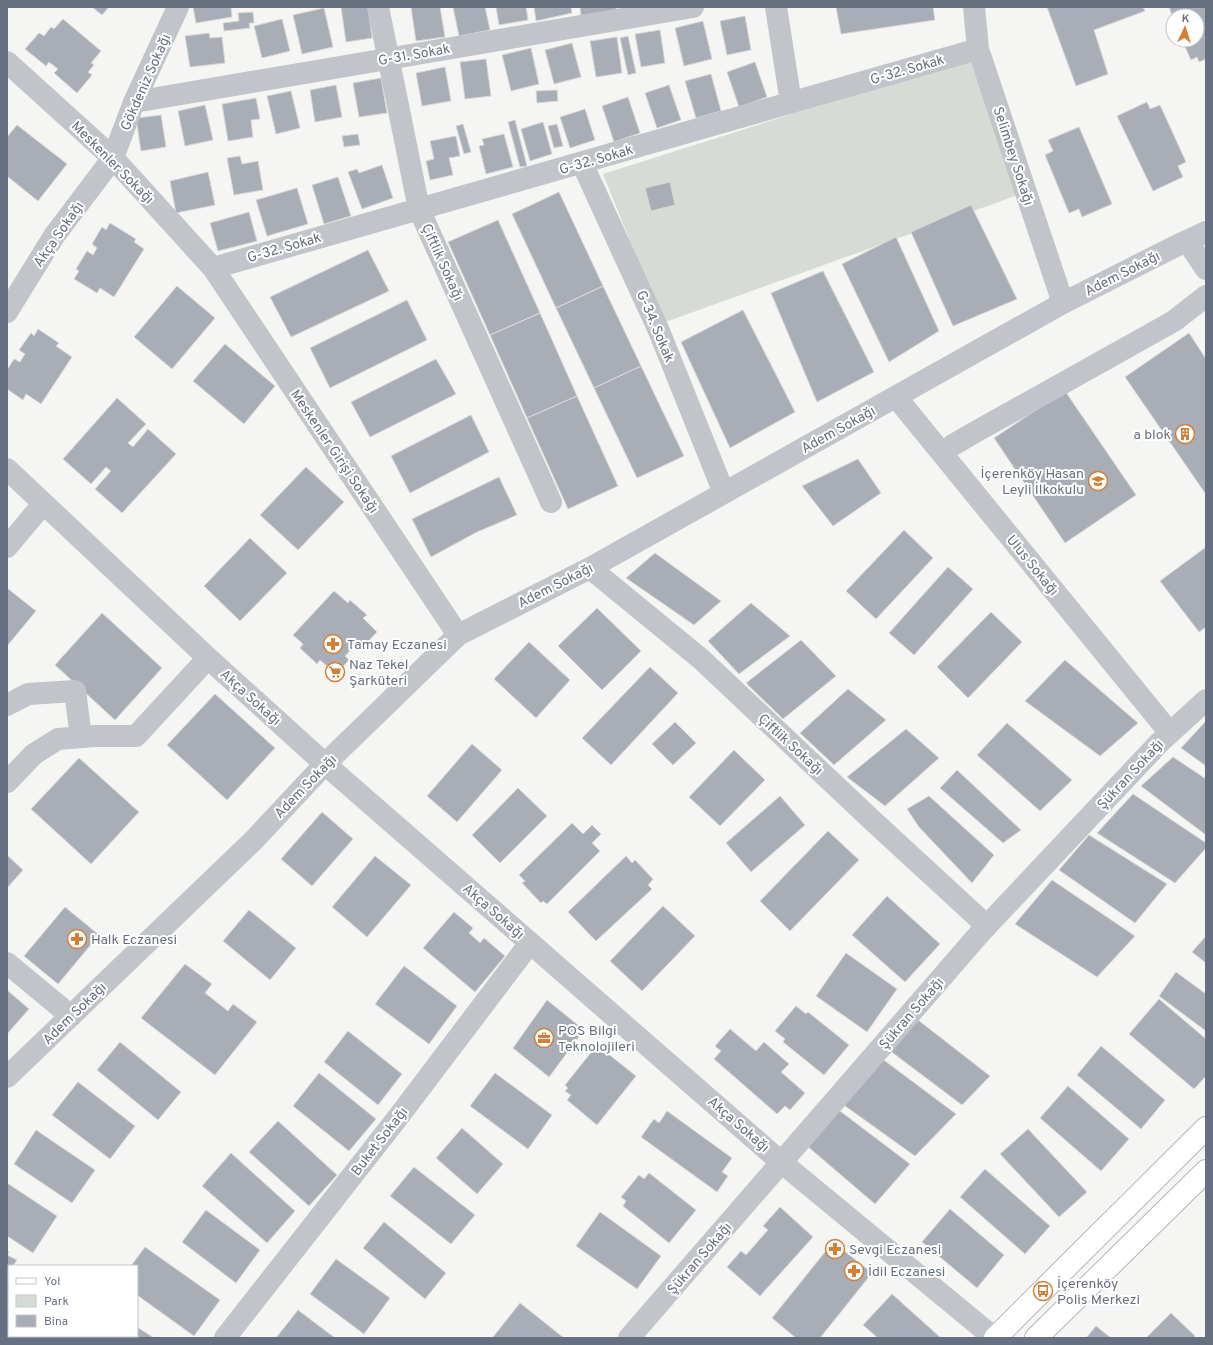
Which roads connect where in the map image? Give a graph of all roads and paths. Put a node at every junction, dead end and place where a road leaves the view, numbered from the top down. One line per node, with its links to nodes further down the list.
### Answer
1 (178, 7): 9 (street, Gökdeniz Sokağı)
2 (378, 7): 7 (street, Çiftlik Sokağı)
3 (693, 7): 7 (street, G-31. Sokak)
4 (776, 7): 10 (street)
5 (974, 7): 6 (street, Selimbey Sokağı)
6 (978, 49): 10 (street, G-32. Sokak); 18 (street, Selimbey Sokağı)
7 (389, 58): 9 (street, G-31. Sokak); 13 (street, Çiftlik Sokağı)
8 (7, 62): 11 (street, Meskenler Sokağı)
9 (134, 102): 11 (street, Gökdeniz Sokağı)
10 (791, 103): 12 (street, G-32. Sokak)
11 (113, 158): 15 (street, Meskenler Sokağı); 19 (street, Akça Sokağı)
12 (582, 163): 13 (street, G-32. Sokak); 23 (street, G-34. Sokak)
13 (419, 209): 15 (street, G-32. Sokak); 24 (street, Çiftlik Sokağı)
14 (1197, 236): 16 (street); 18 (street, Adem Sokağı)
15 (213, 268): 28 (street, Meskenler Girişi Sokağı)
16 (1206, 269)
17 (1206, 296): 21 (street)
18 (1063, 303): 20 (street, Adem Sokağı)
19 (7, 312)
20 (896, 397): 23 (street, Adem Sokağı); 32 (street, Ulus Sokağı)
21 (953, 445)
22 (7, 469): 25 (street, Akça Sokağı)
23 (724, 492): 27 (street, Adem Sokağı)
24 (551, 502)
25 (43, 504): 26 (street); 29 (street, Akça Sokağı)
26 (7, 548)
27 (590, 568): 28 (street, Adem Sokağı); 36 (street, Çiftlik Sokağı)
28 (458, 634): 34 (street, Adem Sokağı)
29 (208, 658): 33 (street); 34 (street, Akça Sokağı)
30 (1206, 700): 32 (street, Şükran Sokağı)
31 (7, 706): 33 (street)
32 (1170, 733): 36 (street, Şükran Sokağı)
33 (81, 737): 35 (street)
34 (324, 764): 37 (street, Akça Sokağı); 39 (street, Adem Sokağı)
35 (7, 782)
36 (987, 926): 42 (street, Şükran Sokağı)
37 (530, 943): 42 (street, Akça Sokağı); 44 (street, Buket Sokağı)
38 (7, 963): 39 (street)
39 (71, 1016): 40 (street, Adem Sokağı)
40 (7, 1078)
41 (1206, 1128): 46 (main road)
42 (781, 1162): 45 (street, Şükran Sokağı); 46 (street, Akça Sokağı)
43 (1206, 1171): 47 (main road)
44 (225, 1338)
45 (629, 1338)
46 (995, 1338)
47 (1036, 1338)

